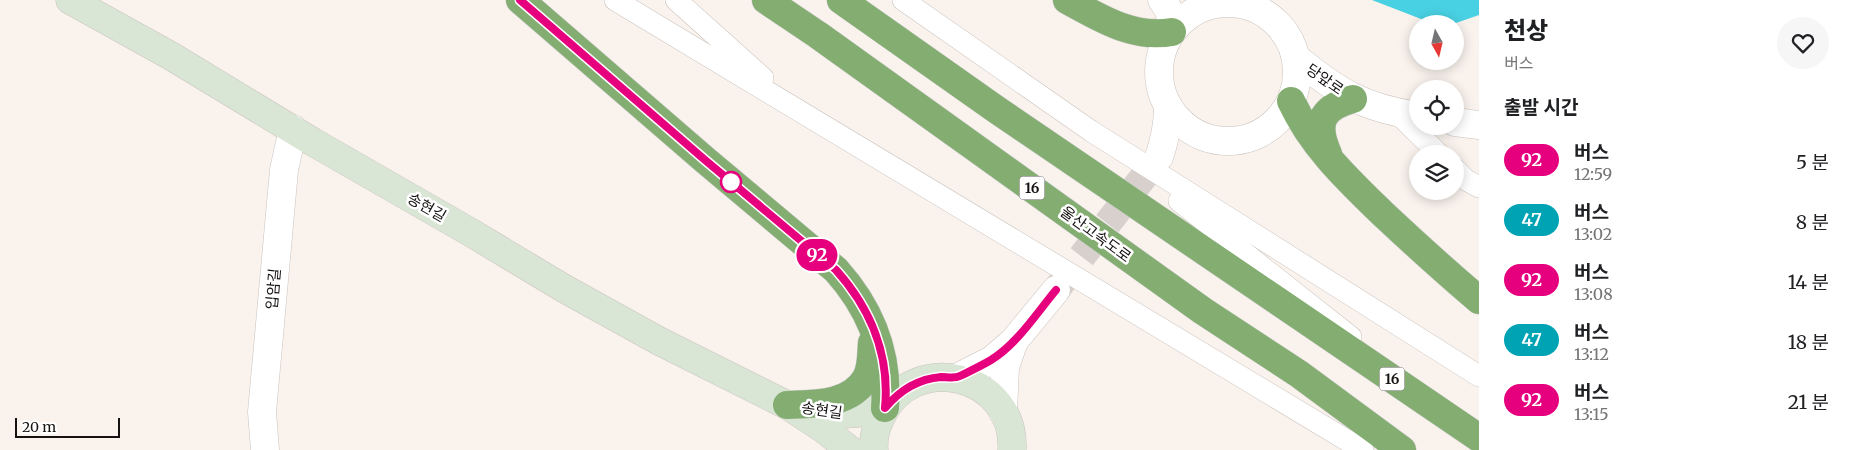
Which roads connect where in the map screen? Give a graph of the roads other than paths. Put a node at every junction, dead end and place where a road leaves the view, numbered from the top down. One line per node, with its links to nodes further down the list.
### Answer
1 (70, 0): 20 (street, 송현길)
2 (520, 0): 29 (highway)
3 (615, 0): 16 (lane)
4 (676, 0): 16 (lane)
5 (766, 0): 42 (highway, 울산고속도로 / 16)
6 (841, 0): 36 (highway, 16)
7 (903, 0): 21 (lane)
8 (1067, 0): 11 (highway)
9 (1162, 0): 11 (street)
10 (1215, 2): 11 (street); 12 (street)
11 (1174, 30): 15 (street)
12 (1296, 58): 13 (street, 당앞로); 14 (street)
13 (1354, 99): 14 (street, 당앞로); 17 (street, 당앞로); 24 (highway)
14 (1291, 101): 22 (street); 24 (highway)
15 (1168, 106): 22 (street); 22 (street)
16 (803, 113): 41 (lane)
17 (1407, 115): 23 (lane)
18 (1464, 123): 19 (street)
19 (1479, 125)
20 (293, 129): 33 (street, 송현길); 37 (street, 입암길)
21 (1091, 132): 31 (lane); 36 (lane)
22 (1198, 134)
23 (1432, 145)
24 (1330, 160): 28 (highway)
25 (1464, 178): 26 (lane)
26 (1479, 187)
27 (1056, 290): 30 (street)
28 (1479, 300)
29 (872, 324): 33 (highway); 34 (highway)
30 (1014, 342): 32 (street); 35 (street)
31 (1479, 376)
32 (957, 378): 34 (street); 35 (street)
33 (787, 405): 34 (street, 송현길); 38 (street, 송현길)
34 (885, 408): 39 (street)
35 (1003, 412): 40 (street)
36 (1479, 438)
37 (265, 450)
38 (850, 450)
39 (874, 450)
40 (1012, 450)
41 (1363, 450)
42 (1402, 450)

